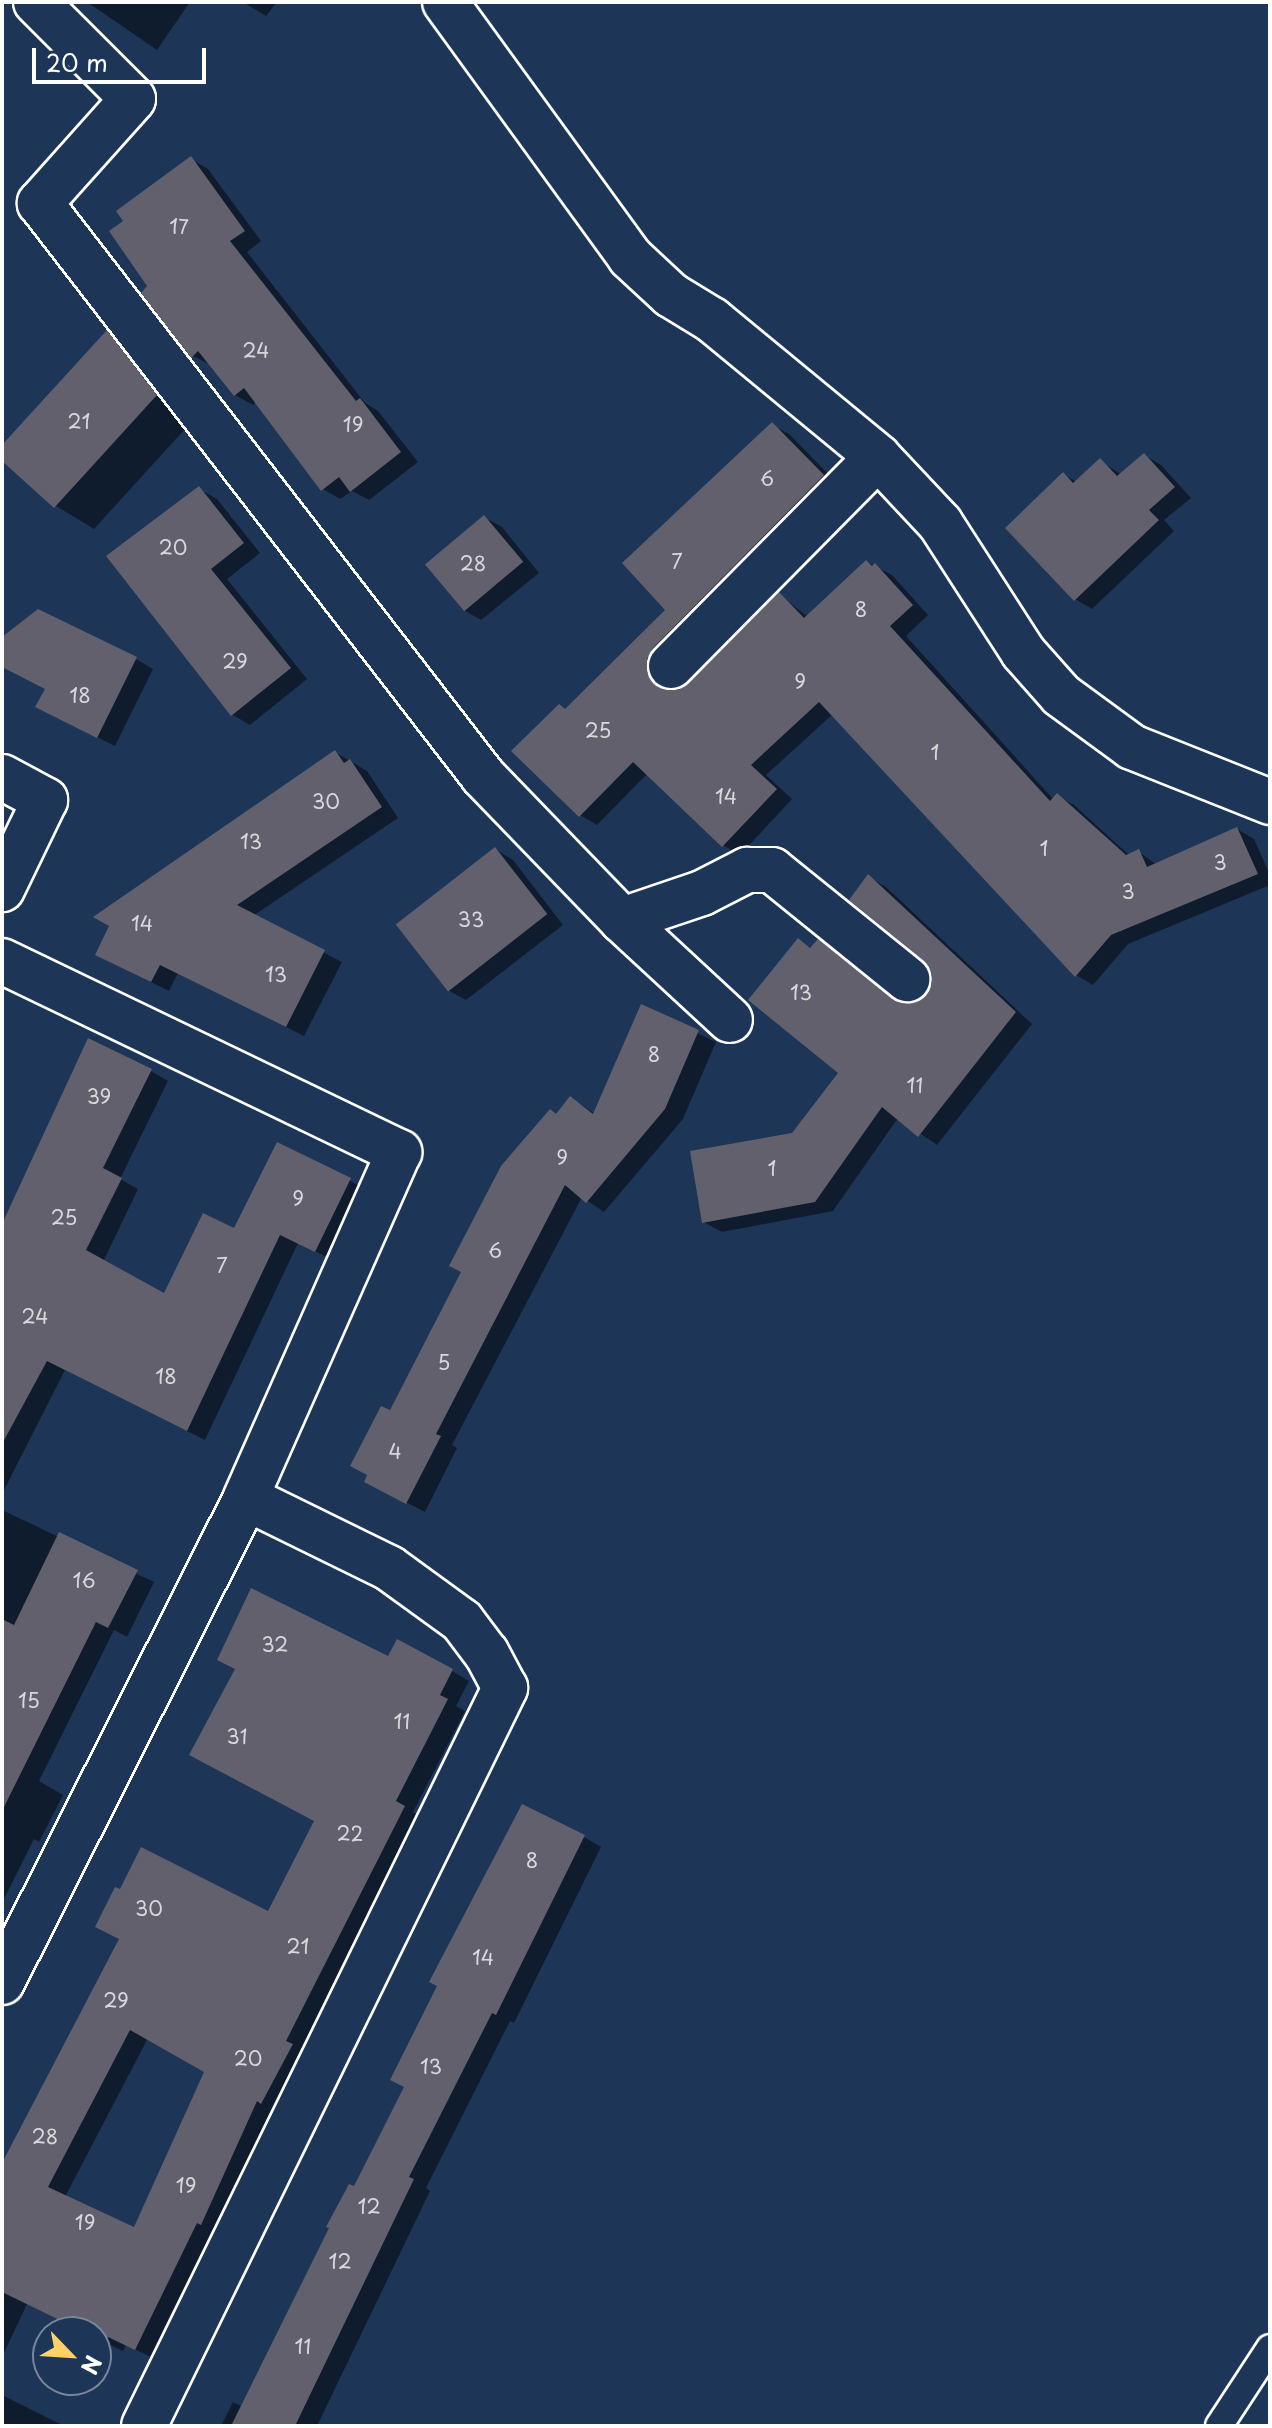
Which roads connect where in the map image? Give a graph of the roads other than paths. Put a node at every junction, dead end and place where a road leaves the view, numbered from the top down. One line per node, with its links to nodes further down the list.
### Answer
1 (36, 2): 8 (street)
2 (445, 2): 3 (street)
3 (878, 457): 4 (street); 6 (street)
4 (671, 666)
5 (2, 777): 7 (street)
6 (1270, 802)
7 (2, 889)
8 (622, 920): 10 (street); 11 (street)
9 (2, 961): 12 (street)
10 (907, 979)
11 (730, 1020)
12 (246, 1498): 13 (street); 15 (street)
13 (2, 1982)
14 (1270, 2348): 16 (lane)
15 (144, 2426)
16 (1219, 2426)

